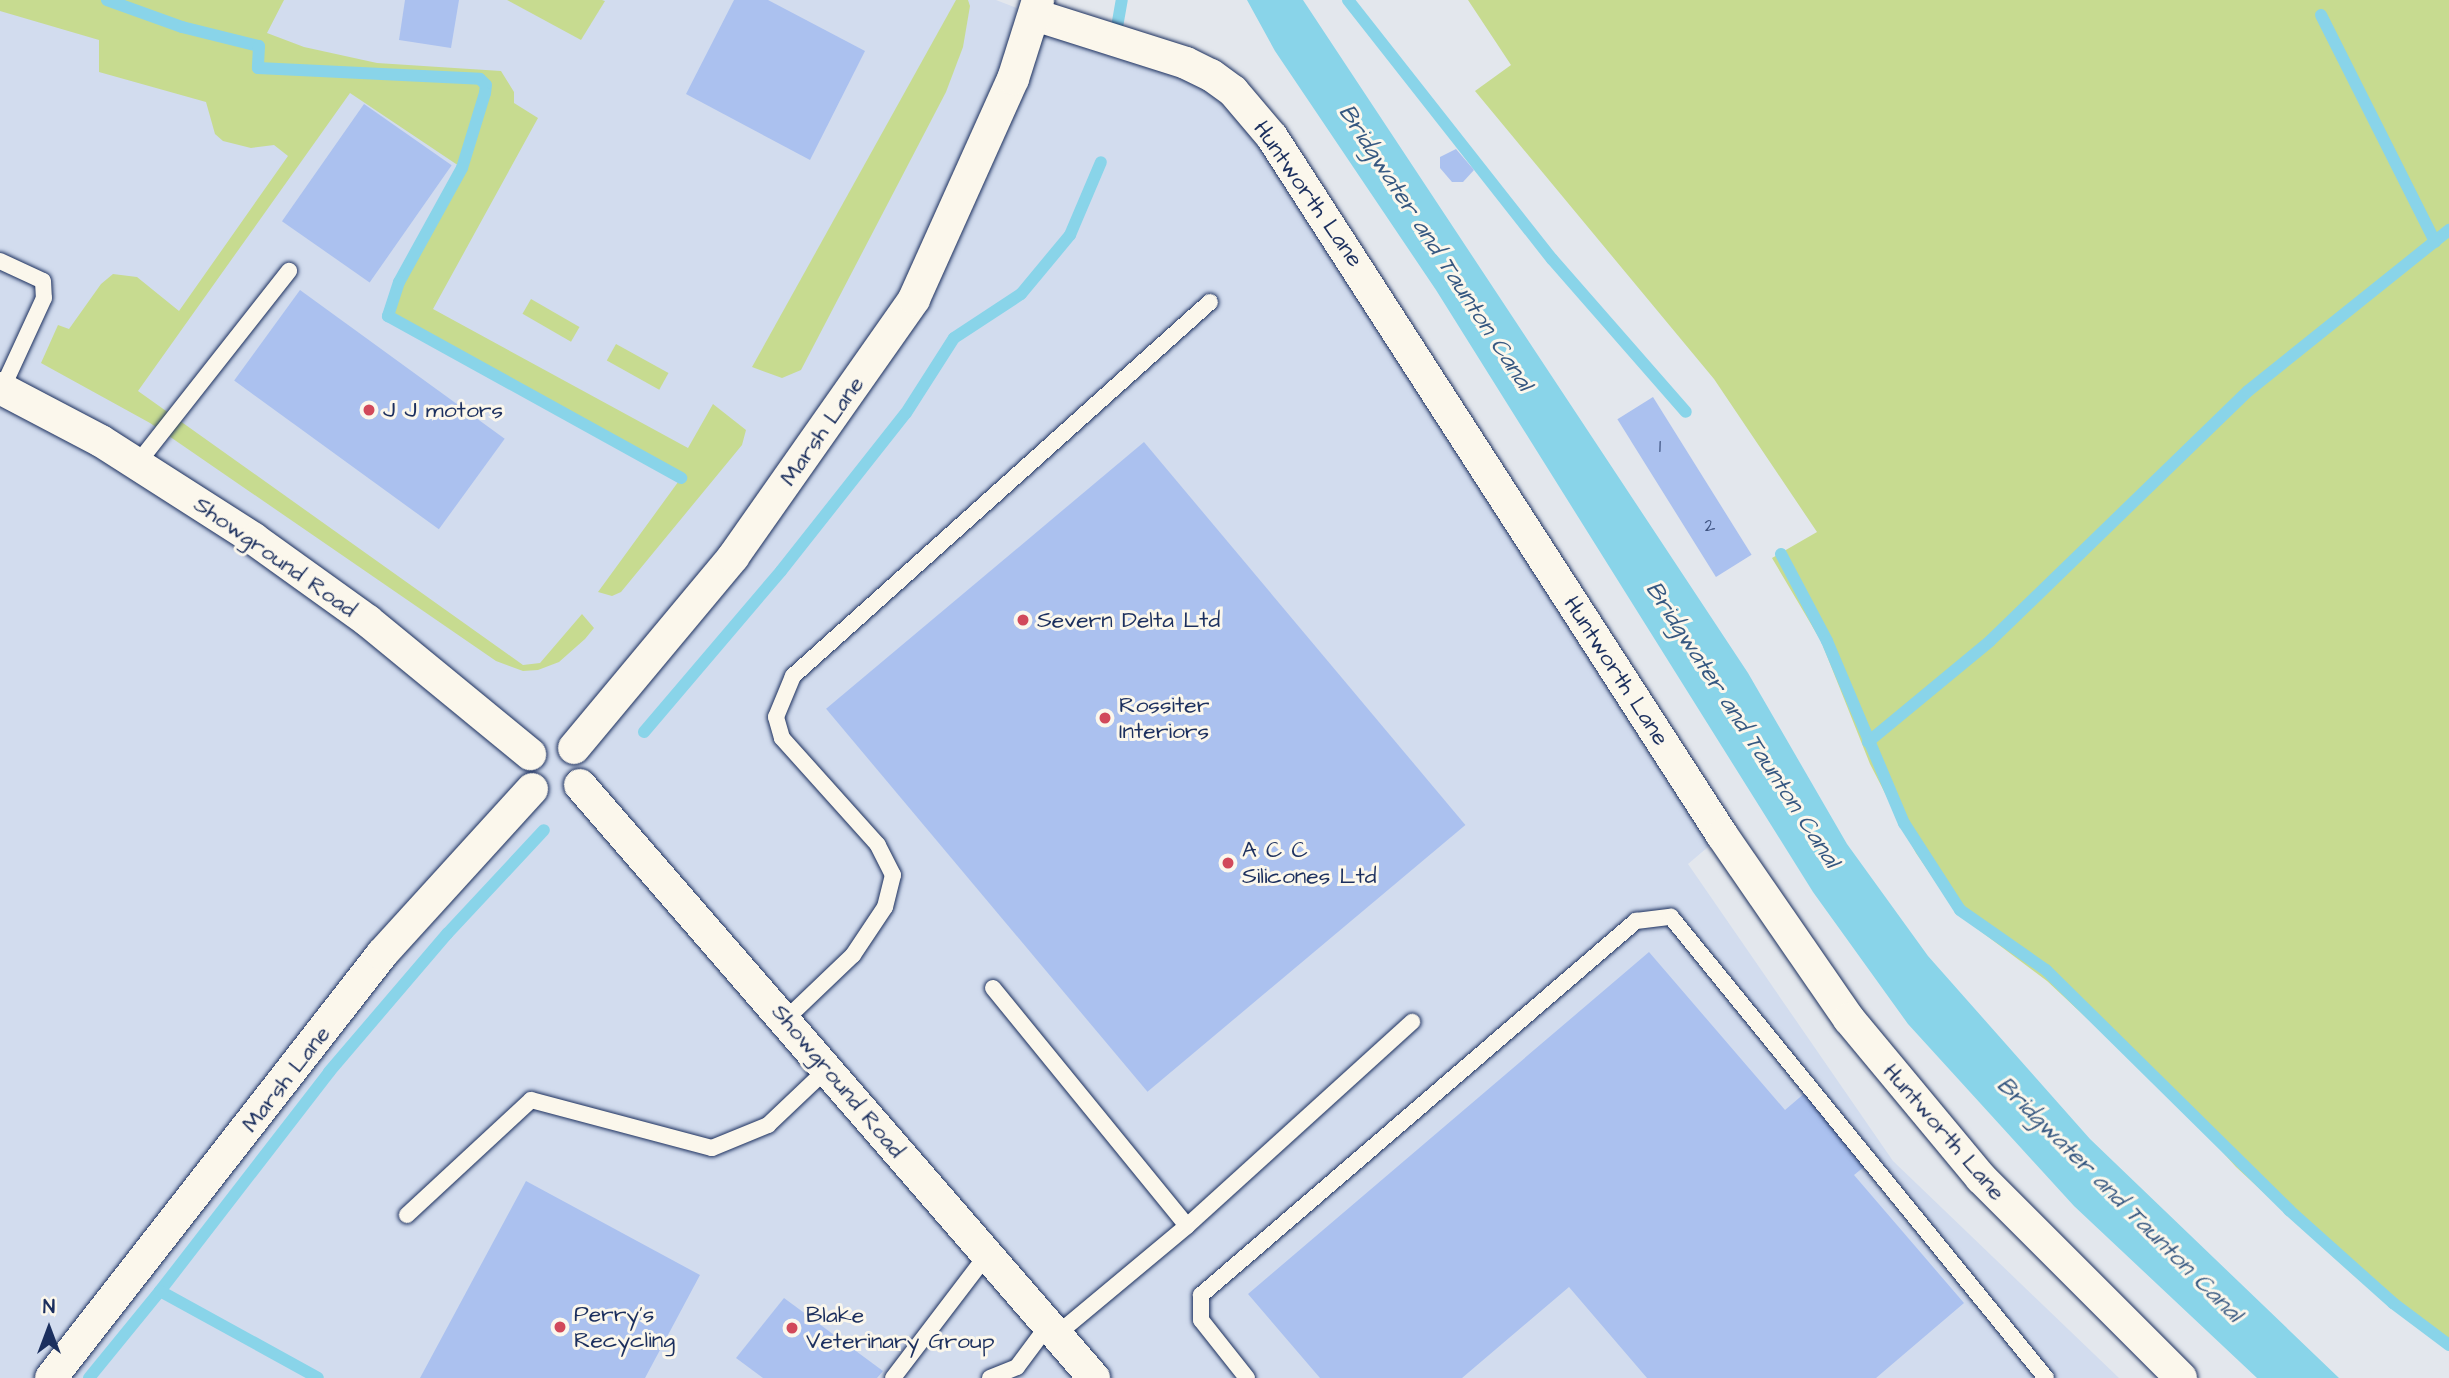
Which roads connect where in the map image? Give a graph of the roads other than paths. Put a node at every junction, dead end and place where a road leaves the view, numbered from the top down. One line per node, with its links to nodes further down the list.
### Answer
1 (1036, 7): 7 (street, Marsh Lane); 25 (street, Huntworth Lane)
2 (0, 261): 5 (lane)
3 (289, 271): 6 (lane)
4 (1210, 302): 12 (lane)
5 (1, 388): 6 (street, Showground Road)
6 (137, 464): 8 (street, Showground Road)
7 (574, 748): 8 (street); 9 (street)
8 (530, 754): 10 (street)
9 (580, 785): 10 (street); 12 (street, Showground Road)
10 (532, 789): 19 (street, Marsh Lane)
11 (993, 988): 16 (lane)
12 (786, 1019): 14 (street, Showground Road)
13 (1412, 1022): 16 (lane)
14 (827, 1069): 15 (lane); 17 (street, Showground Road)
15 (407, 1215)
16 (1187, 1226): 18 (lane)
17 (986, 1256): 18 (street, Showground Road); 20 (lane)
18 (1050, 1333): 21 (lane); 22 (street, Showground Road)
19 (51, 1378)
20 (893, 1378)
21 (990, 1378)
22 (1094, 1378)
23 (1247, 1378): 24 (lane)
24 (2046, 1378)
25 (2181, 1378)

